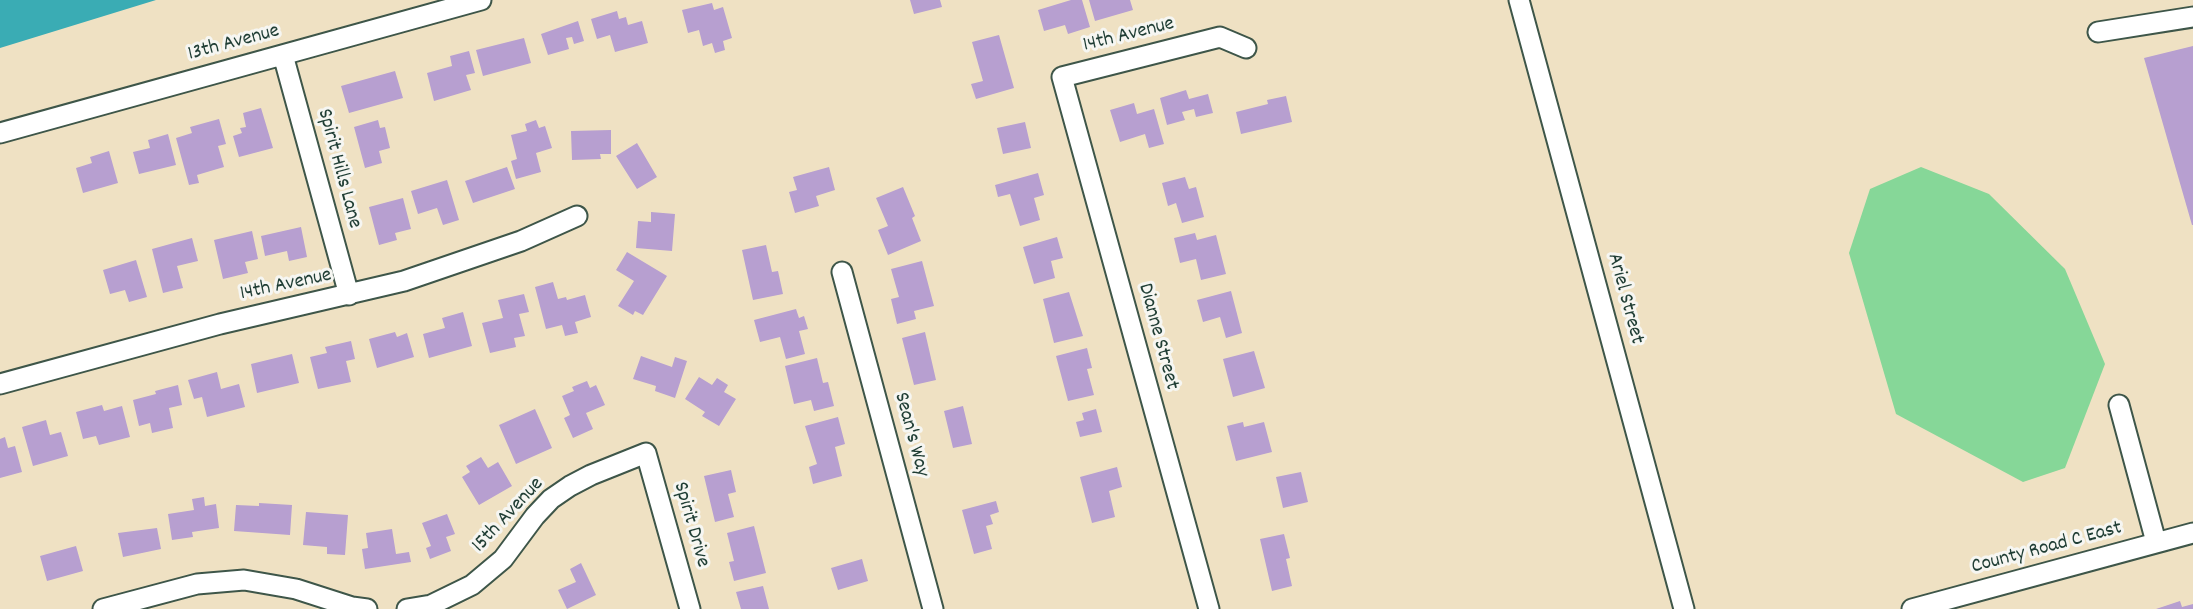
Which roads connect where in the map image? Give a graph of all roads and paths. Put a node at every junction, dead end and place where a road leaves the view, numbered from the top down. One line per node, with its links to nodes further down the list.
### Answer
1 (481, 0): 6 (street, 13th Avenue)
2 (1519, 0): 23 (street, Ariel Street)
3 (2193, 17): 4 (street)
4 (2098, 32)
5 (1246, 48): 7 (street, 14th Avenue)
6 (283, 55): 8 (street, 13th Avenue); 11 (street, Spirit Hills Lane)
7 (1062, 77): 22 (street, Dianne Street)
8 (0, 133)
9 (577, 216): 11 (street, 14th Avenue)
10 (842, 272): 21 (street, Sean's Way)
11 (349, 295): 12 (street, 14th Avenue)
12 (0, 384)
13 (2119, 405): 16 (street)
14 (646, 453): 19 (street, 15th Avenue); 20 (street, Spirit Drive)
15 (2193, 533): 16 (street, County Road C East)
16 (2157, 542): 24 (street, County Road C East)
17 (103, 609): 18 (street)
18 (367, 609)
19 (407, 609)
20 (690, 609)
21 (933, 609)
22 (1209, 609)
23 (1684, 609)
24 (1912, 609)

